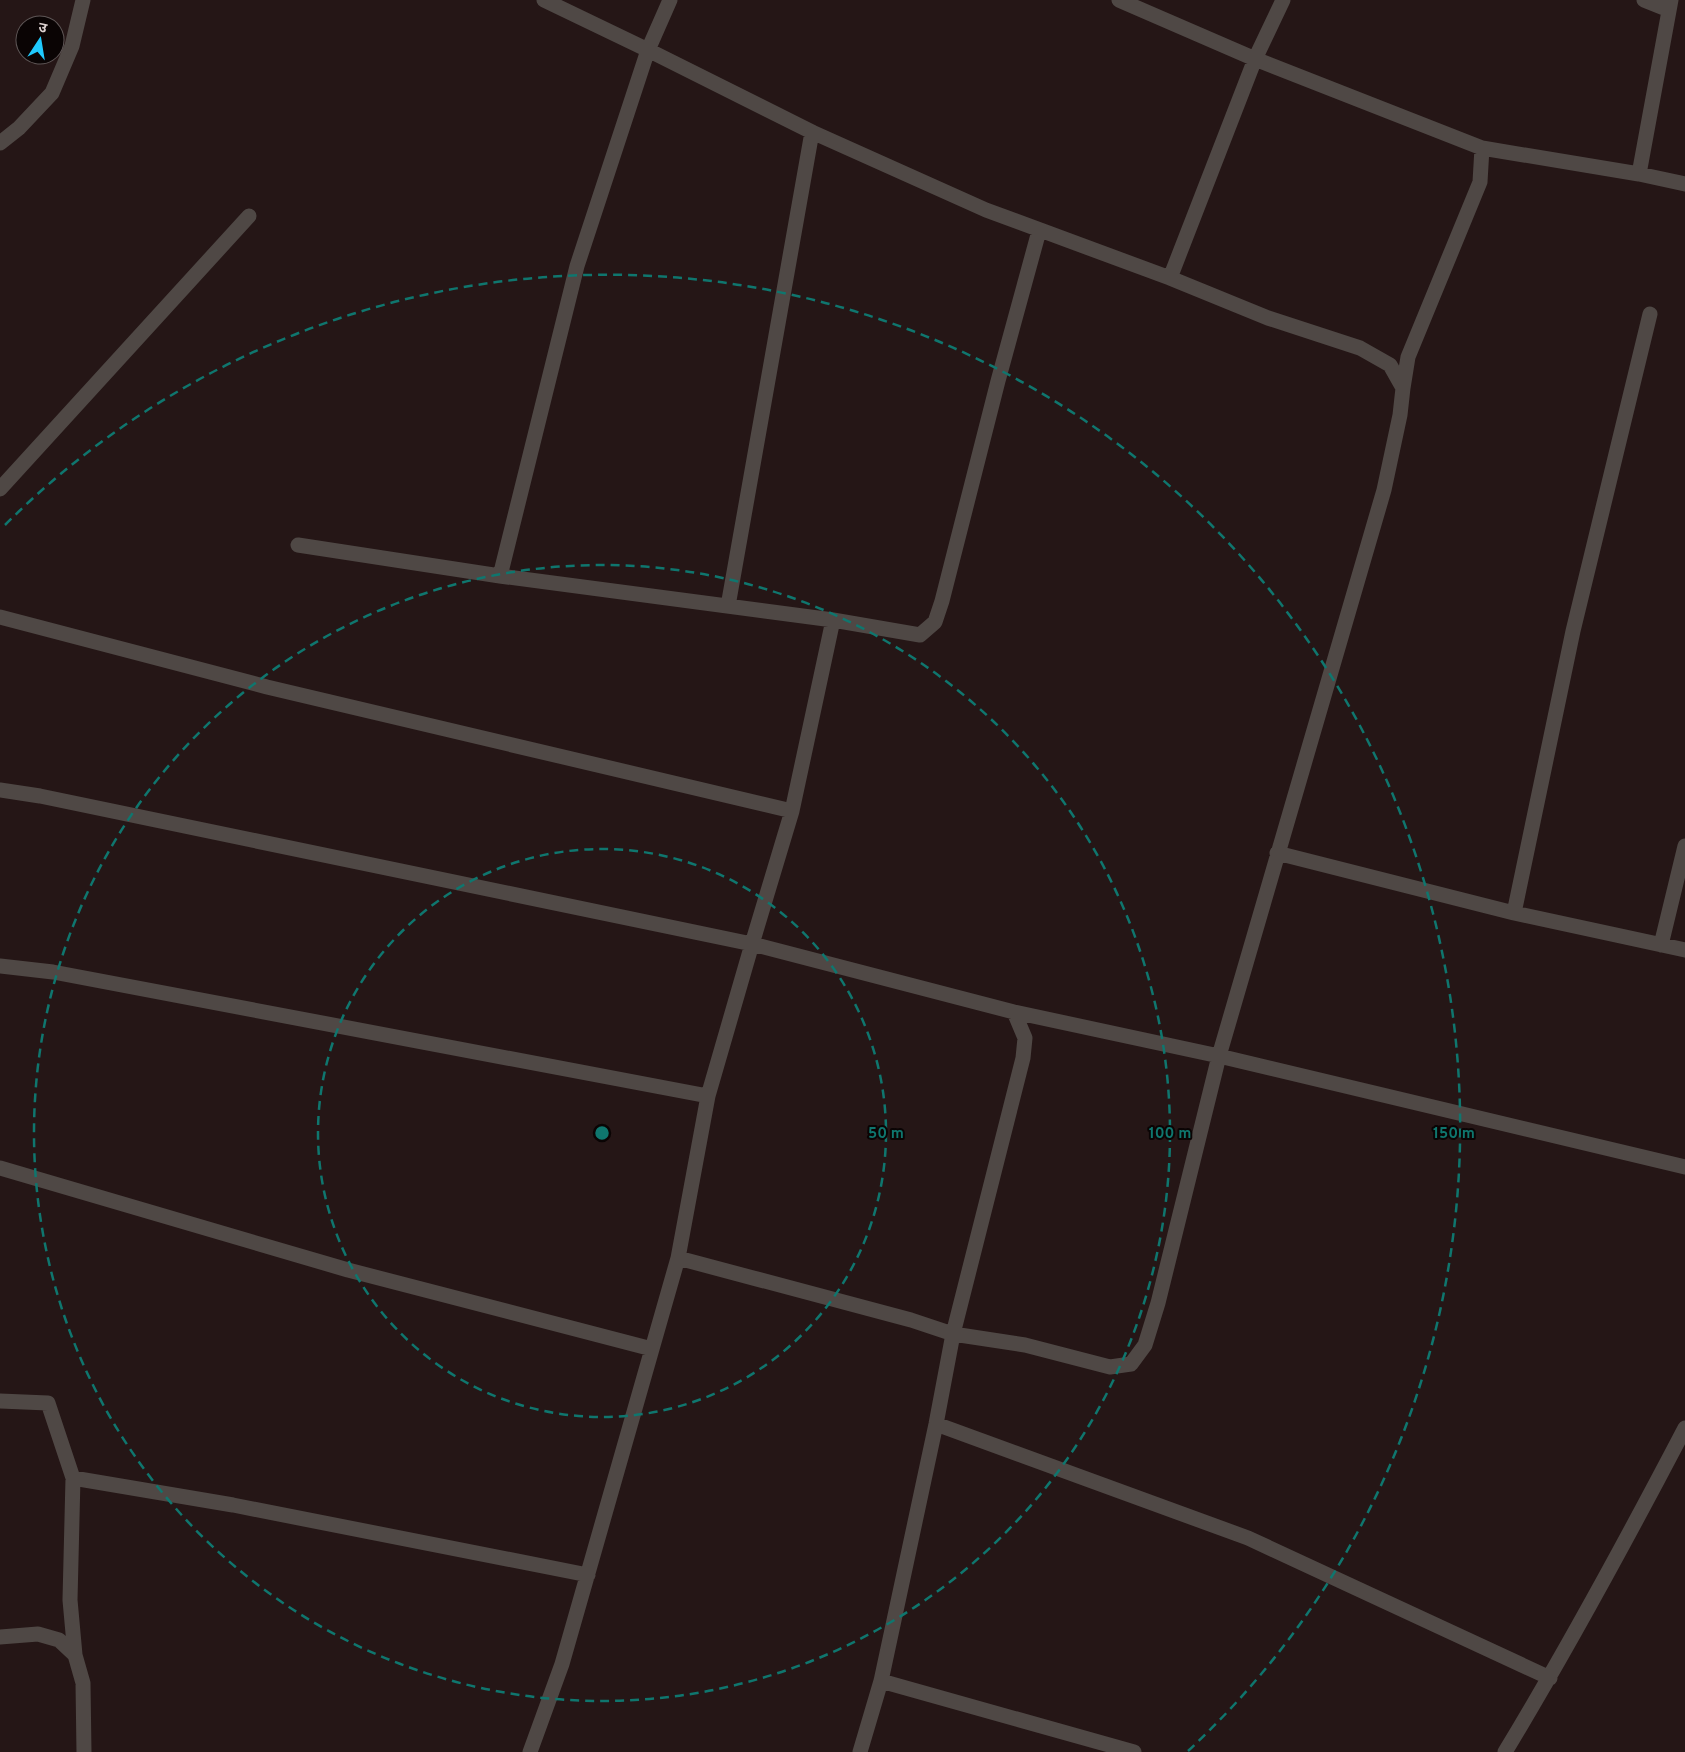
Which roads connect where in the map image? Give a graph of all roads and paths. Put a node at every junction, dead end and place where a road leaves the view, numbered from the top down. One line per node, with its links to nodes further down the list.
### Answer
1 (83, 0): 11 (street)
2 (544, 0): 8 (street)
3 (670, 0): 8 (street)
4 (1119, 0): 9 (street)
5 (1283, 0): 9 (street)
6 (1644, 0): 7 (street)
7 (1670, 5): 13 (street)
8 (648, 50): 10 (street); 22 (street)
9 (1255, 59): 12 (street); 17 (street)
10 (812, 132): 16 (street); 23 (street)
11 (0, 143)
12 (1482, 148): 13 (street); 19 (street)
13 (1638, 174): 14 (street)
14 (1685, 184)
15 (249, 216): 20 (street)
16 (1039, 230): 17 (street); 25 (street)
17 (1170, 278): 19 (street)
18 (1650, 314): 30 (street)
19 (1403, 388): 29 (street)
20 (0, 489)
21 (298, 545): 22 (street)
22 (500, 576): 23 (street)
23 (728, 606): 25 (street)
24 (0, 617): 27 (street)
25 (833, 620): 27 (street)
26 (0, 790): 31 (street)
27 (792, 811): 31 (street)
28 (1685, 846): 32 (street)
29 (1277, 853): 30 (street); 36 (street)
30 (1514, 913): 32 (street)
31 (752, 944): 35 (street); 37 (street)
32 (1661, 945): 33 (street)
33 (1685, 950)
34 (0, 966): 37 (street)
35 (1014, 1012): 36 (street); 41 (street)
36 (1219, 1056): 38 (street); 41 (street)
37 (708, 1096): 40 (street)
38 (1685, 1167)
39 (0, 1168): 42 (street)
40 (678, 1258): 41 (street); 42 (street)
41 (953, 1334): 44 (street)
42 (652, 1349): 47 (street)
43 (0, 1401): 46 (street)
44 (936, 1424): 50 (street); 51 (street)
45 (1685, 1428): 50 (street)
46 (73, 1478): 47 (street); 49 (street)
47 (588, 1575): 53 (street)
48 (0, 1636): 49 (street)
49 (75, 1655): 52 (street)
50 (1550, 1678): 56 (street)
51 (881, 1681): 54 (street); 55 (street)
52 (84, 1752)
53 (530, 1752)
54 (860, 1752)
55 (1134, 1752)
56 (1505, 1752)

